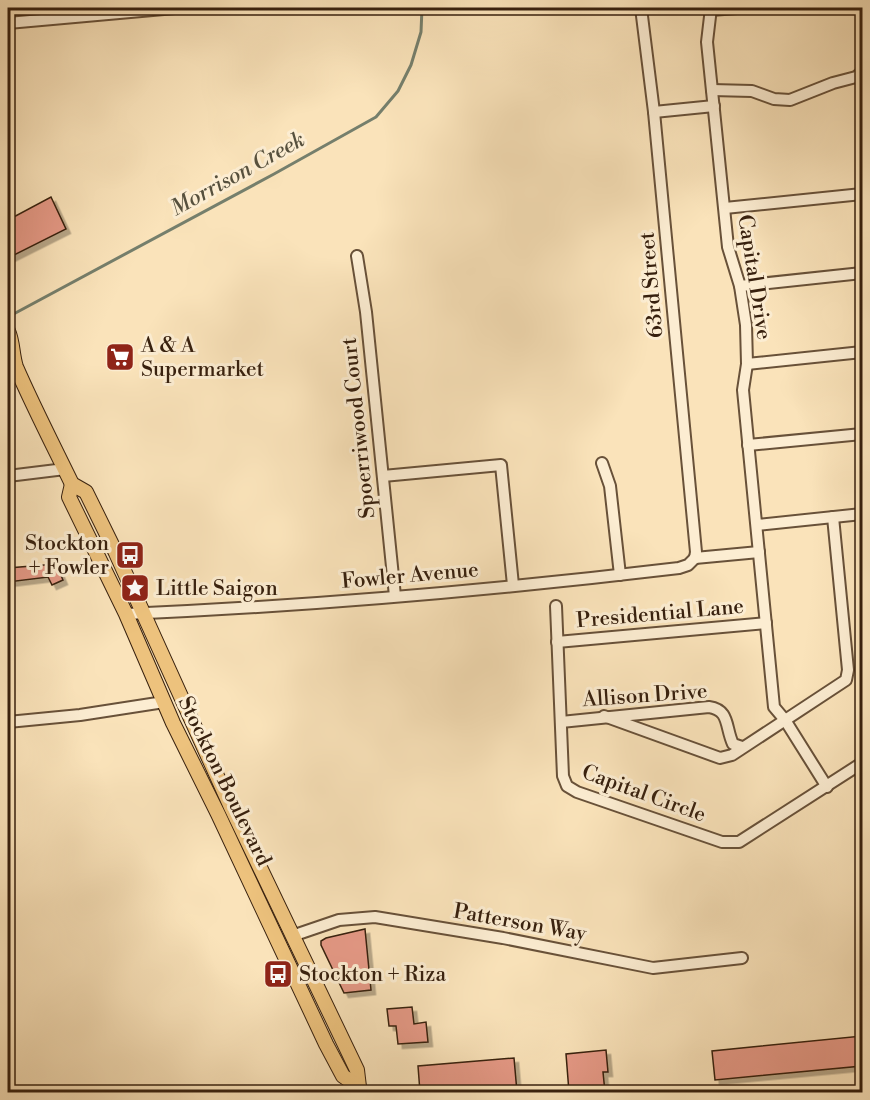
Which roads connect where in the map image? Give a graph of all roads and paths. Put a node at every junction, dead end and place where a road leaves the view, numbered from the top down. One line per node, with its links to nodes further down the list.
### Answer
1 (175, 8): 5 (street)
2 (641, 8): 9 (street, 63rd Street)
3 (738, 8): 4 (street)
4 (711, 9): 7 (street, Capital Drive)
5 (8, 23)
6 (862, 72): 7 (street)
7 (712, 90): 8 (street, Capital Drive)
8 (714, 106): 9 (street); 11 (street, Capital Drive)
9 (654, 112): 30 (street, 63rd Street)
10 (862, 194): 11 (street)
11 (724, 208): 14 (street, Capital Drive)
12 (357, 255): 24 (street, Spoerriwood Court)
13 (862, 273): 14 (street)
14 (740, 286): 18 (street, Capital Drive)
15 (9, 335): 17 (main road, Stockton Boulevard)
16 (862, 352): 18 (street)
17 (11, 359): 22 (main road, Stockton Boulevard)
18 (747, 364): 20 (street, Capital Drive)
19 (862, 434): 20 (street)
20 (748, 445): 28 (street, Capital Drive)
21 (602, 463): 31 (street)
22 (64, 469): 23 (street); 25 (main road, Stockton Boulevard)
23 (8, 476)
24 (383, 476): 32 (street); 33 (street, Spoerriwood Court)
25 (72, 484): 35 (main road, Stockton Boulevard); 36 (main road, Stockton Boulevard)
26 (862, 514): 27 (street)
27 (832, 517): 28 (street); 42 (street)
28 (757, 525): 29 (street, Capital Drive)
29 (759, 552): 30 (street); 37 (street, Capital Drive)
30 (695, 558): 31 (street, Fowler Avenue)
31 (620, 575): 32 (street, Fowler Avenue)
32 (513, 585): 33 (street, Fowler Avenue)
33 (395, 596): 36 (street, Fowler Avenue)
34 (556, 606): 38 (street, Capital Circle)
35 (126, 614): 36 (street, Fowler Avenue); 40 (main road, Stockton Boulevard)
36 (145, 614): 39 (main road, Stockton Boulevard)
37 (766, 623): 38 (street, Presidential Lane); 42 (street, Capital Drive)
38 (556, 642): 44 (street, Capital Circle)
39 (180, 693): 40 (main road); 49 (main road, Stockton Boulevard)
40 (164, 702): 43 (street); 48 (main road, Stockton Boulevard)
41 (604, 716): 44 (street, Allison Drive); 45 (street); 45 (street, Allison Drive)
42 (785, 720): 45 (street); 47 (street, Capital Drive)
43 (8, 722)
44 (561, 722): 47 (street, Capital Circle)
45 (742, 747)
46 (862, 763): 47 (street, Capital Circle)
47 (827, 787)
48 (241, 862): 49 (main road); 51 (main road, Stockton Boulevard)
49 (292, 936): 50 (street, Patterson Way); 51 (main road, Stockton Boulevard)
50 (742, 958)
51 (361, 1090)

